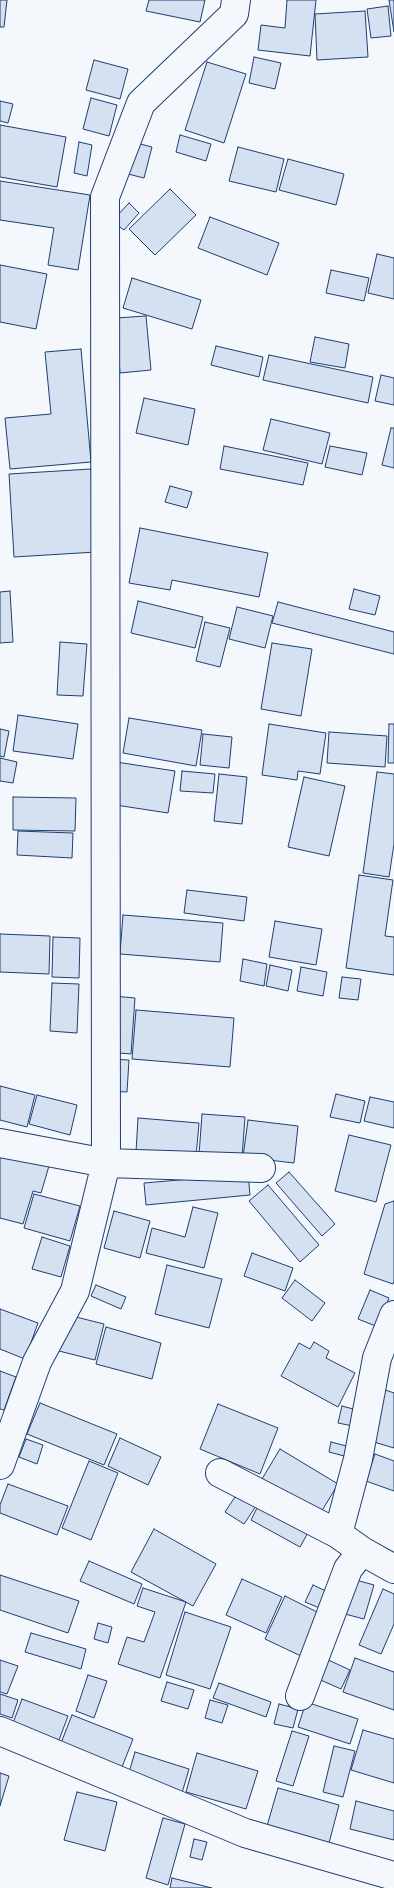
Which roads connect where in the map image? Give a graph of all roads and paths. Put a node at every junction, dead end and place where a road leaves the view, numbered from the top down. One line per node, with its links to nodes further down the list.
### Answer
1 (236, 0): 3 (street)
2 (0, 1143): 3 (street)
3 (106, 1163): 4 (street); 6 (street)
4 (262, 1168)
5 (394, 1315): 8 (street)
6 (0, 1465)
7 (220, 1472): 8 (street)
8 (338, 1534): 9 (street)
9 (362, 1551): 10 (street); 11 (street)
10 (394, 1569)
11 (300, 1696)
12 (0, 1731): 14 (street)
13 (394, 1876): 14 (street)
14 (365, 1878)

